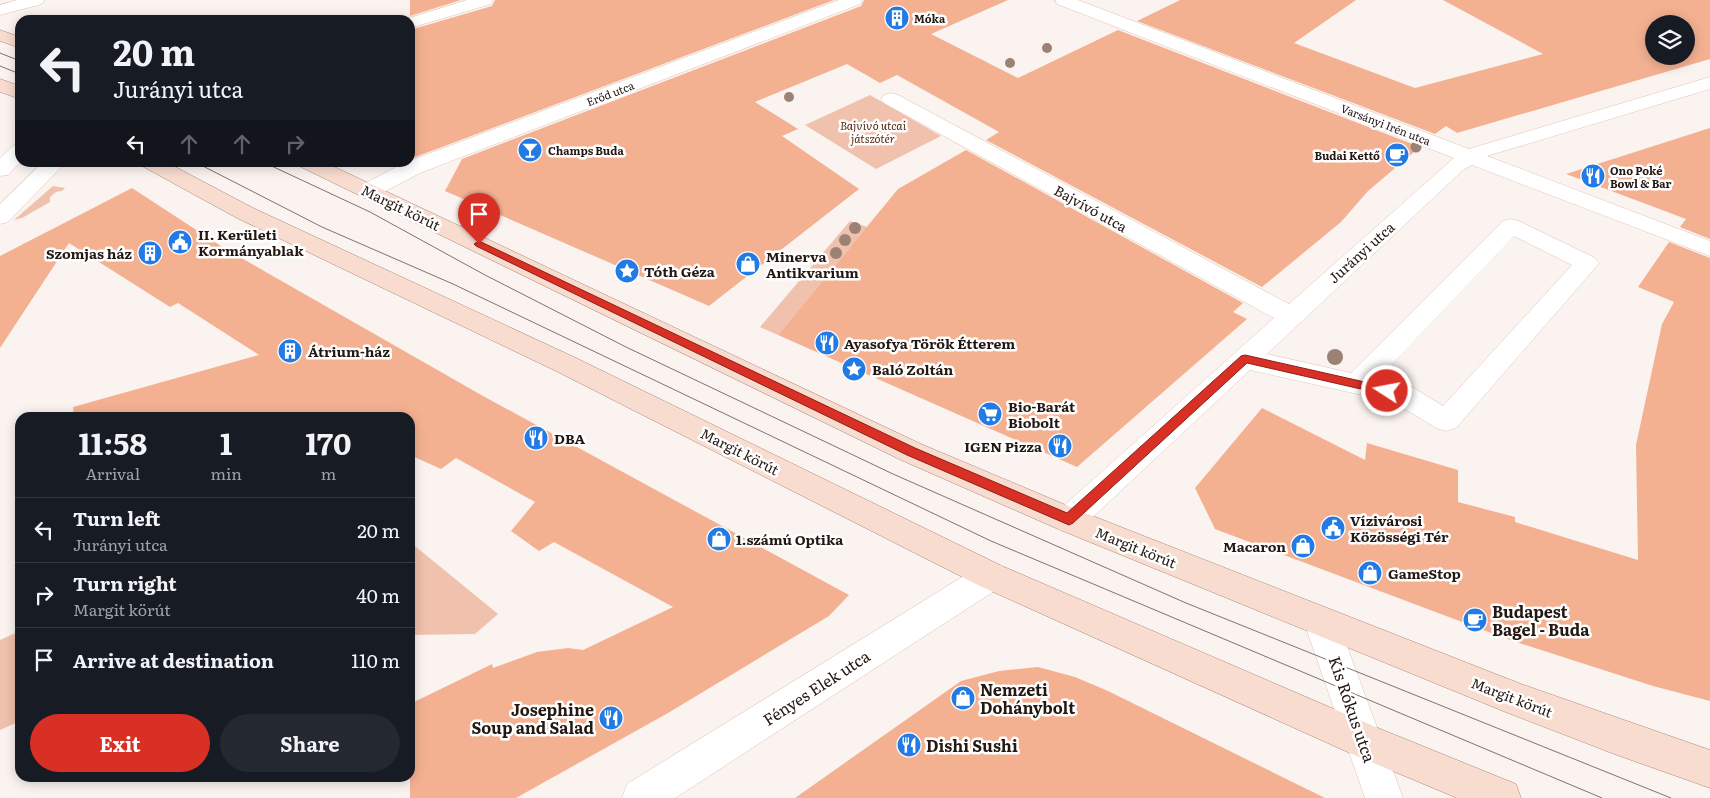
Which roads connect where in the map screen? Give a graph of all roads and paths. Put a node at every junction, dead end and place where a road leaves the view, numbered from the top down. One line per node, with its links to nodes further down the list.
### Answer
1 (36, 0): 5 (street)
2 (485, 0): 6 (street)
3 (854, 0): 18 (street, Erőd utca)
4 (1063, 0): 13 (street, Varsányi Irén utca)
5 (0, 10)
6 (415, 21)
7 (0, 35): 8 (main road)
8 (15, 41)
9 (1710, 83): 13 (street, Jurányi utca)
10 (0, 85): 11 (main road)
11 (15, 91)
12 (891, 99): 22 (street, Bajvívó utca)
13 (1470, 157): 21 (street, Varsányi Irén utca); 22 (street, Jurányi utca)
14 (51, 167): 20 (street)
15 (158, 167): 26 (main road, Margit körút)
16 (317, 167): 19 (main road, Margit körút)
17 (415, 167): 19 (street, Erőd utca)
18 (415, 167)
19 (368, 191): 25 (main road, Margit körút)
20 (0, 217)
21 (1710, 249)
22 (1291, 316): 23 (street, Jurányi utca)
23 (1245, 359): 24 (street); 25 (street, Jurányi utca)
24 (1357, 384): 24 (street)
25 (1069, 520): 27 (main road, Margit körút)
26 (991, 576): 28 (main road, Margit körút); 30 (street, Fényes Elek utca)
27 (1322, 622): 28 (street, Kis Rókus utca); 29 (main road, Margit körút)
28 (1365, 741): 31 (street, Kis Rókus utca); 32 (main road, Margit körút)
29 (1710, 769)
30 (641, 798)
31 (1384, 798)
32 (1502, 798)

